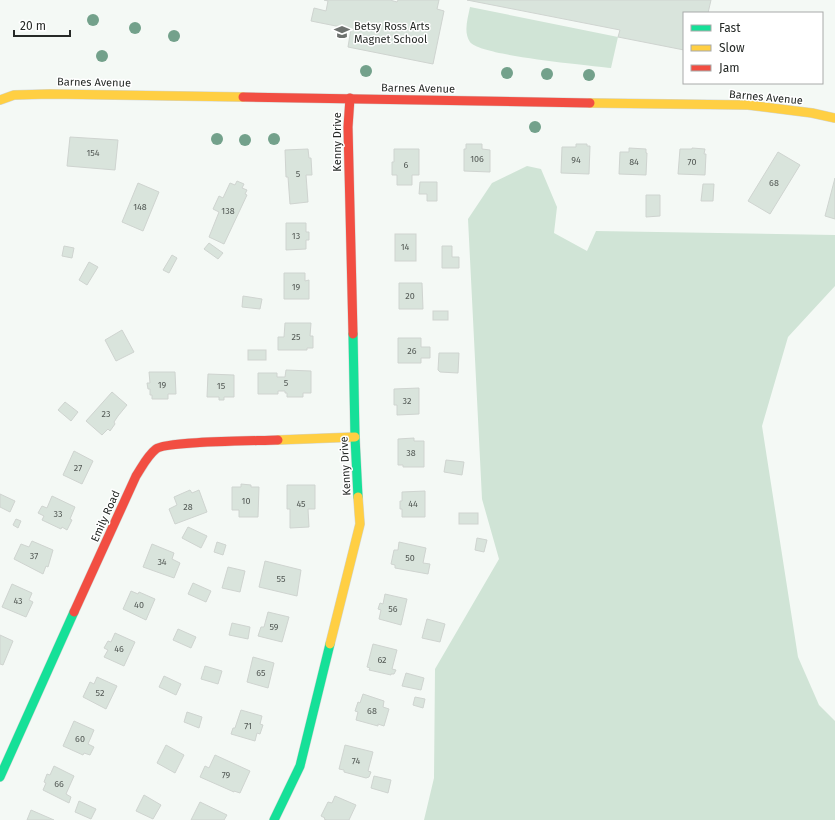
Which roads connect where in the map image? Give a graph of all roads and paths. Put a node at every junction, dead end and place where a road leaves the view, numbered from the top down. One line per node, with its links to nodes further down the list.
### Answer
1 (350, 98): 2 (street, Barnes Avenue); 3 (street, Barnes Avenue); 4 (street, Kenny Drive)
2 (0, 100)
3 (835, 118)
4 (355, 437): 5 (street, Emily Road); 6 (street, Kenny Drive)
5 (0, 778)
6 (274, 820)

